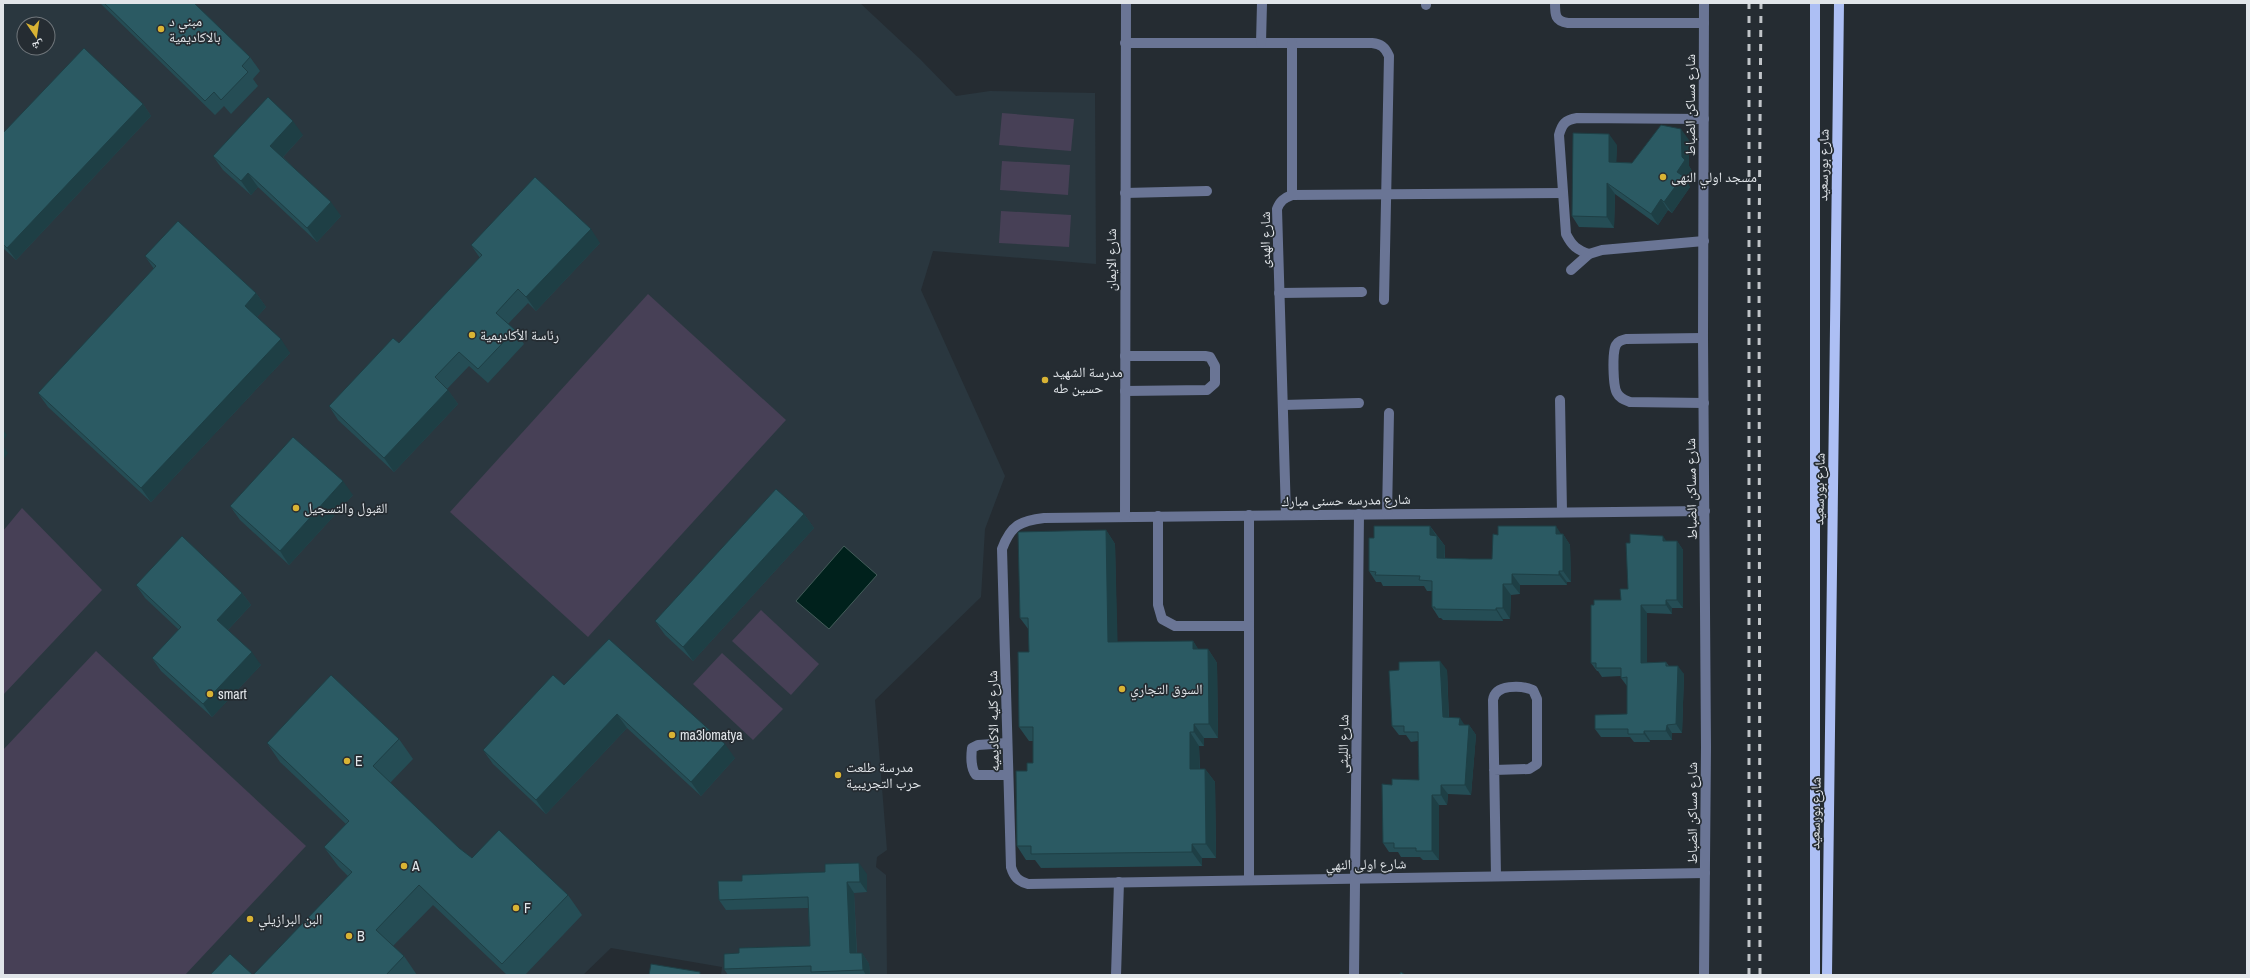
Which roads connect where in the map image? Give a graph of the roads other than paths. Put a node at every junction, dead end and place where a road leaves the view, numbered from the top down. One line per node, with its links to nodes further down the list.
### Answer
1 (1126, 3): 8 (street, شارع الايمان)
2 (1262, 3): 9 (street)
3 (1555, 3): 7 (street)
4 (1704, 3): 7 (street, شارع مساكن الضباط)
5 (1815, 3): 53 (main road, شارع بورسعيد)
6 (1839, 3): 54 (main road, شارع بورسعيد)
7 (1704, 22): 11 (street, شارع مساكن الضباط)
8 (1125, 43): 9 (street); 13 (street, شارع الايمان)
9 (1261, 43): 10 (street)
10 (1292, 43): 15 (street); 16 (street)
11 (1704, 119): 14 (street); 17 (street, شارع مساكن الضباط)
12 (1208, 191): 13 (street)
13 (1125, 193): 24 (street, شارع الايمان)
14 (1563, 193): 15 (street); 18 (street)
15 (1386, 194): 16 (street); 22 (street)
16 (1292, 195): 21 (street, شارع الهدى)
17 (1704, 241): 18 (street); 23 (street, شارع مساكن الضباط)
18 (1589, 254): 19 (street)
19 (1571, 270)
20 (1362, 292): 21 (street)
21 (1279, 293): 29 (street, شارع الهدى)
22 (1384, 300)
23 (1703, 338): 28 (street, شارع مساكن الضباط); 28 (street)
24 (1125, 356): 25 (street, شارع الايمان); 25 (street)
25 (1125, 391): 37 (street, شارع الايمان)
26 (1560, 400): 32 (street)
27 (1359, 403): 29 (street)
28 (1704, 403): 31 (street, شارع مساكن الضباط)
29 (1283, 405): 36 (street, شارع الهدى)
30 (1389, 413): 34 (street)
31 (1705, 511): 32 (street, شارع مدرسه حسنى مبارك); 44 (street, شارع مساكن الضباط)
32 (1562, 512): 34 (street, شارع مدرسه حسنى مبارك)
33 (1359, 514): 34 (street, شارع مدرسه حسنى مبارك); 36 (street, شارع مدرسه حسنى مبارك); 46 (street, شارع الليثى)
34 (1387, 514)
35 (1249, 515): 36 (street, شارع مدرسه حسنى مبارك); 38 (street, شارع مدرسه حسنى مبارك); 40 (street)
36 (1286, 515)
37 (1125, 516): 38 (street, شارع مدرسه حسنى مبارك); 39 (street, شارع مدرسه حسنى مبارك)
38 (1158, 516): 40 (street)
39 (1002, 549): 41 (street, شارع كليه الاكاديميه)
40 (1249, 626): 47 (street)
41 (1007, 743): 43 (street, شارع كليه الاكاديميه); 43 (street)
42 (1494, 770): 42 (street); 45 (street)
43 (1008, 775): 49 (street, شارع كليه الاكاديميه)
44 (1705, 873): 45 (street, شارع اولى النهي); 52 (street, شارع مساكن الضباط)
45 (1496, 876): 46 (street, شارع اولى النهي)
46 (1355, 878): 47 (street, شارع اولى النهي); 51 (street, شارع الليثى)
47 (1249, 880): 48 (street, شارع اولى النهي)
48 (1119, 882): 49 (street, شارع اولى النهي); 50 (street)
49 (1028, 884)
50 (1116, 975)
51 (1354, 975)
52 (1704, 975)
53 (1815, 975)
54 (1827, 975)

